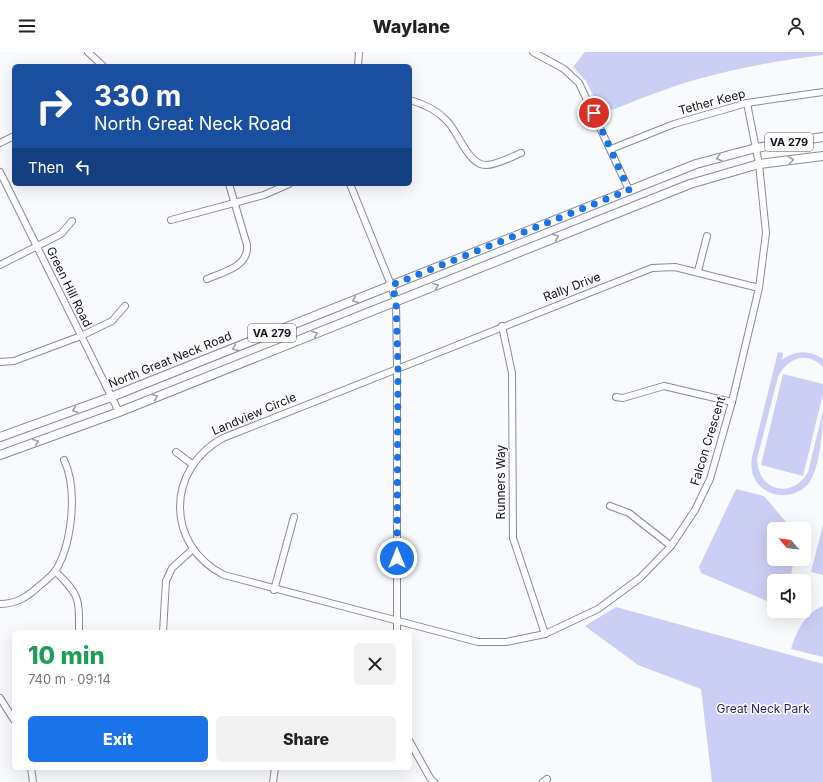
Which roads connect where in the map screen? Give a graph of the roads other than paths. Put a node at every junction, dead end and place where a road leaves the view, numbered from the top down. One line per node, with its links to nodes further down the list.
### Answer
1 (88, 52): 4 (street)
2 (359, 52): 5 (street)
3 (533, 52): 13 (street)
4 (101, 64)
5 (358, 64)
6 (823, 92): 8 (street, Tether Keep)
7 (412, 101): 14 (street)
8 (747, 103): 12 (street, Falcon Crescent); 13 (street, Tether Keep)
9 (12, 137): 11 (street)
10 (823, 137): 12 (main road, North Great Neck Road / VA 279)
11 (0, 143)
12 (756, 148): 16 (street, Falcon Crescent); 21 (main road, North Great Neck Road / VA 279, one-way to 21)
13 (611, 149): 21 (street)
14 (521, 153)
15 (823, 156): 16 (main road, VA 279, one-way to 15)
16 (759, 164): 31 (street, Falcon Crescent); 32 (main road, VA 279, one-way to 16)
17 (0, 172): 26 (street, Green Hill Road)
18 (229, 186): 22 (street)
19 (284, 186): 22 (street)
20 (351, 186): 30 (street)
21 (629, 190): 30 (main road, North Great Neck Road / VA 279)
22 (233, 204): 23 (street); 29 (street)
23 (171, 220)
24 (72, 222): 26 (street)
25 (708, 236): 28 (street)
26 (37, 246): 27 (street); 35 (street, Green Hill Road)
27 (0, 265)
28 (698, 271): 31 (street, Rally Drive); 34 (street, Rally Drive)
29 (207, 279)
30 (392, 285): 32 (street); 38 (main road, North Great Neck Road / VA 279, one-way to 38)
31 (759, 288): 40 (street, Falcon Crescent)
32 (396, 302): 37 (street); 41 (main road, VA 279, one-way to 32)
33 (125, 306): 35 (street)
34 (502, 326): 37 (street, Rally Drive); 58 (street, Runners Way)
35 (81, 336): 36 (street); 38 (street, Green Hill Road)
36 (0, 362)
37 (398, 368): 46 (street, Landview Circle); 54 (street)
38 (111, 397): 41 (street, Green Hill Road); 42 (main road, North Great Neck Road / VA 279, one-way to 42)
39 (616, 397): 40 (street)
40 (732, 402): 49 (street, Falcon Crescent)
41 (119, 412): 44 (main road, VA 279, one-way to 41)
42 (0, 438)
43 (176, 452): 46 (street)
44 (0, 455)
45 (64, 460): 51 (street)
46 (192, 464): 50 (street, Landview Circle)
47 (610, 506): 49 (street)
48 (294, 517): 52 (street)
49 (671, 546): 58 (street, Falcon Crescent)
50 (193, 549): 52 (street, Landview Circle); 56 (street)
51 (55, 571): 53 (street); 55 (street)
52 (274, 590): 54 (street, Landview Circle)
53 (0, 604)
54 (397, 622): 57 (street); 58 (street, Falcon Crescent)
55 (79, 630)
56 (163, 630)
57 (397, 630)
58 (544, 634)
59 (0, 698): 60 (street)
60 (12, 717)
61 (412, 746): 66 (street)
62 (31, 770): 64 (street)
63 (275, 770): 65 (street)
64 (33, 782)
65 (273, 782)
66 (434, 782)

